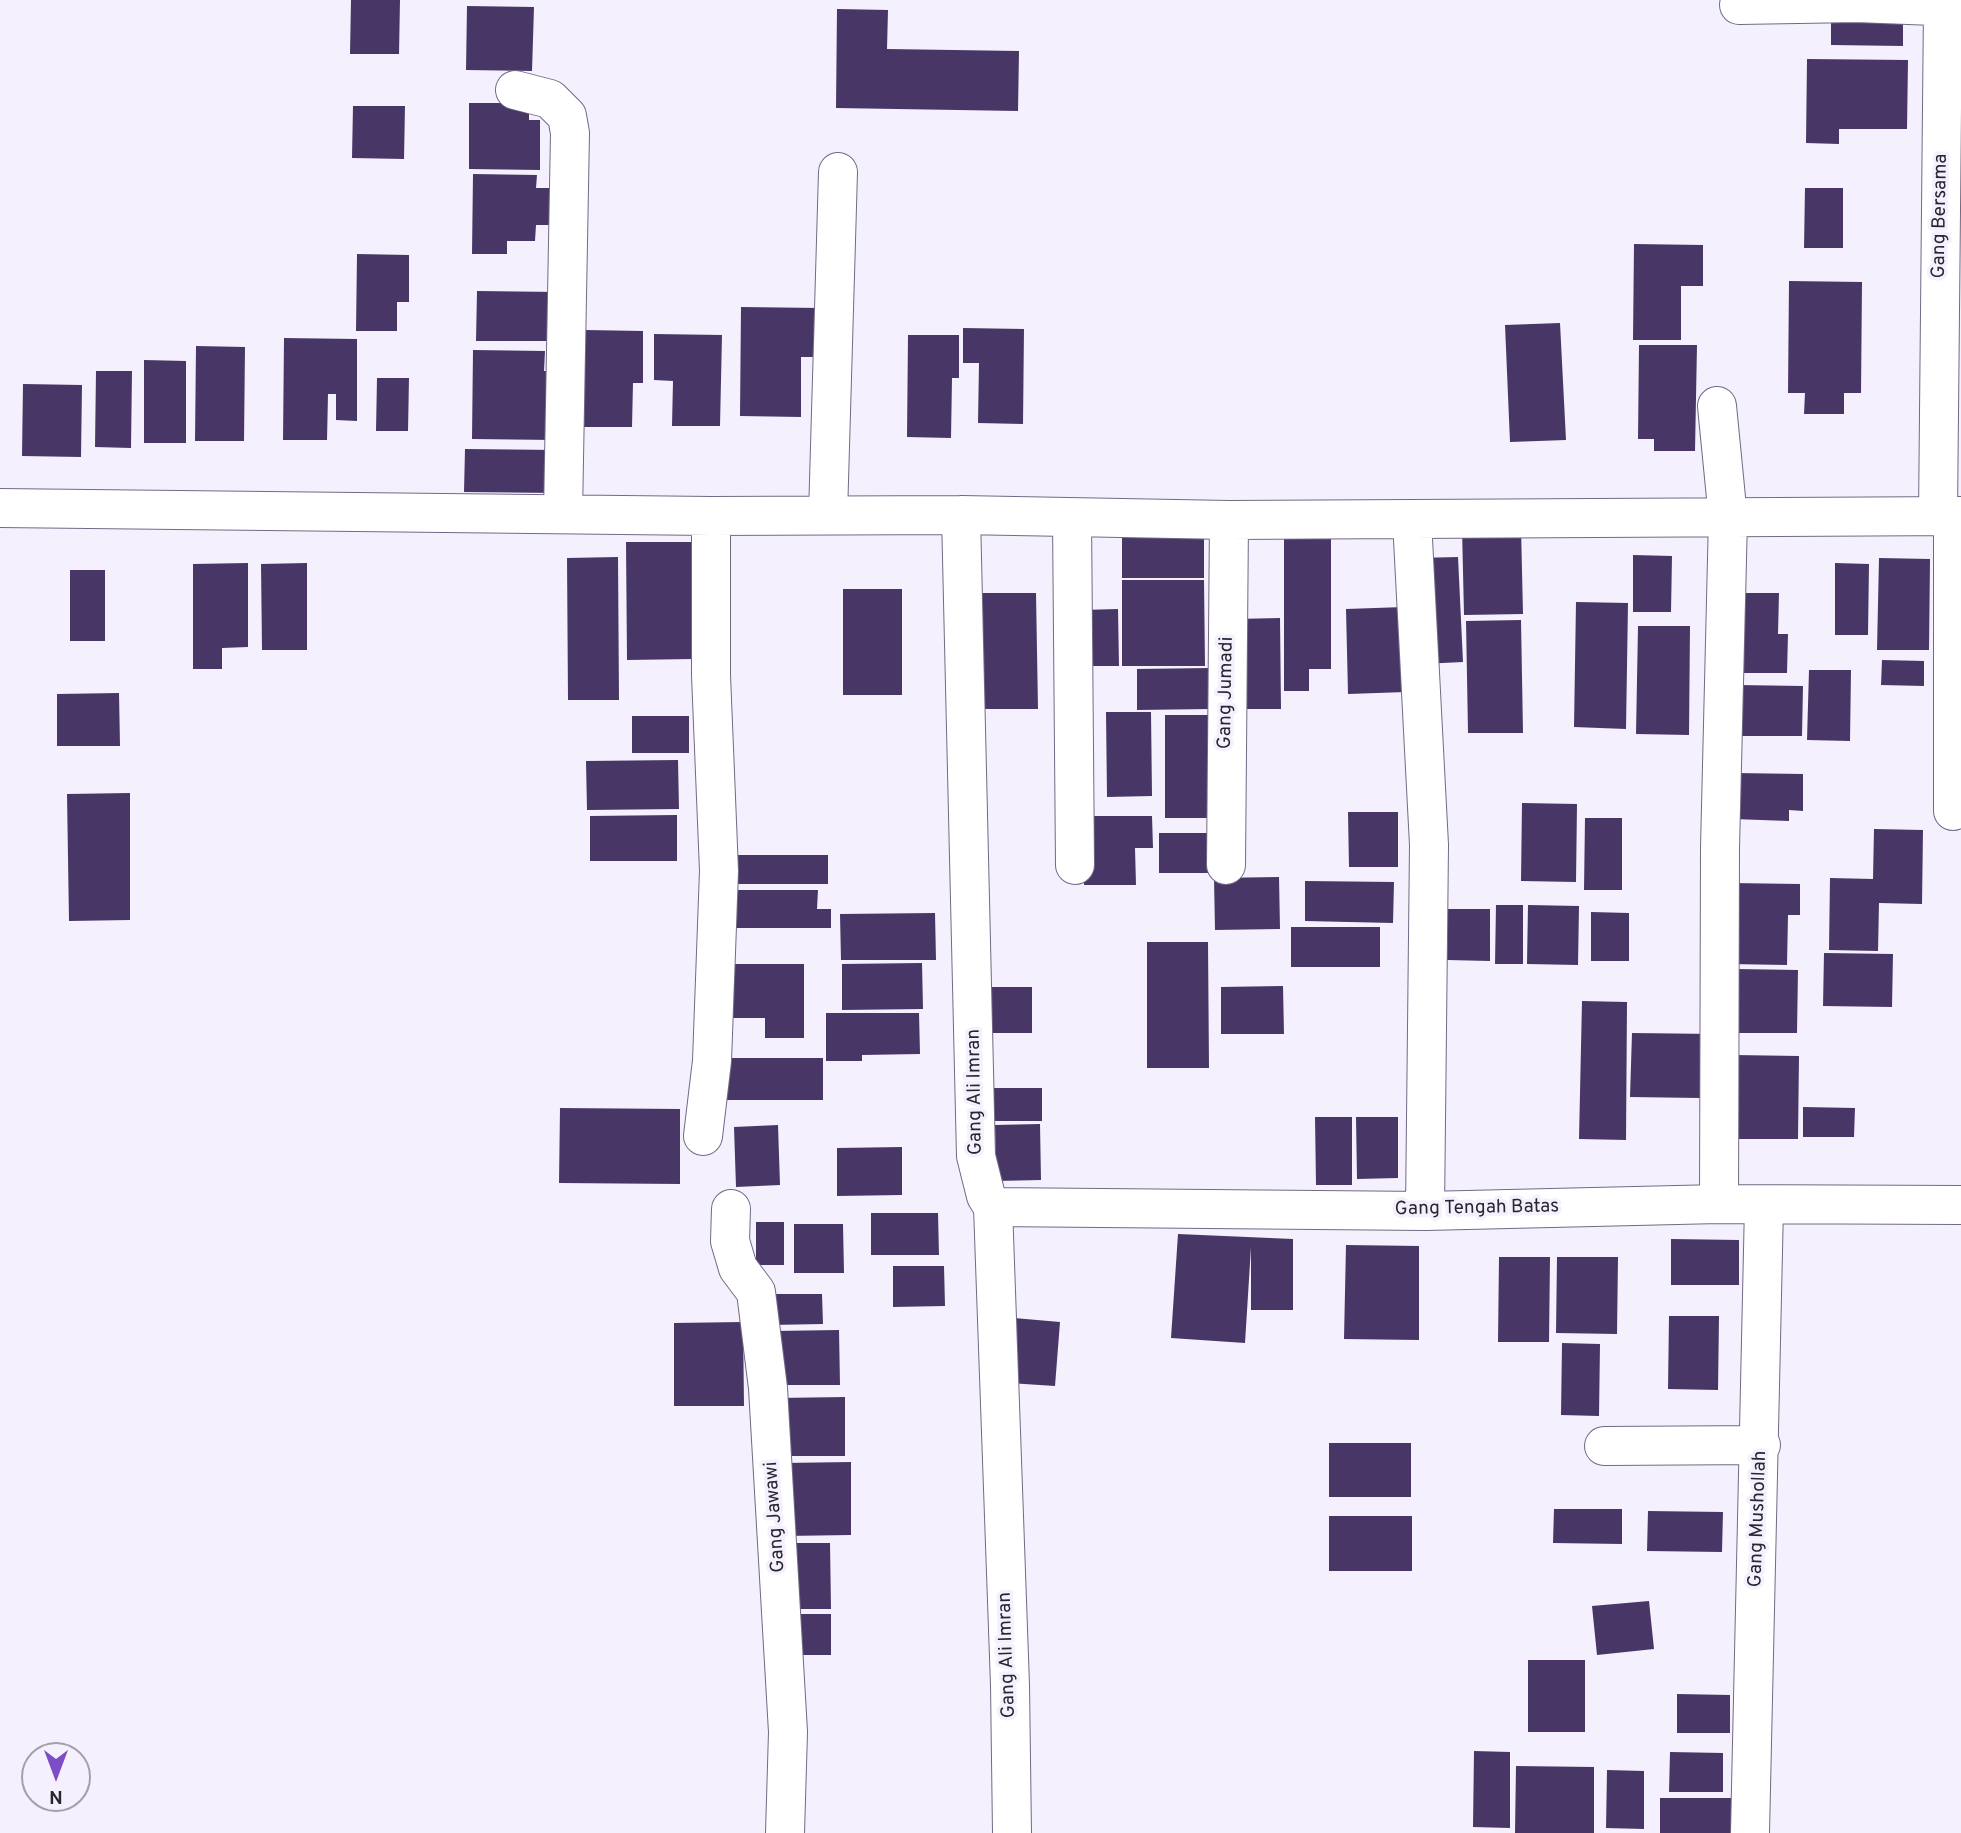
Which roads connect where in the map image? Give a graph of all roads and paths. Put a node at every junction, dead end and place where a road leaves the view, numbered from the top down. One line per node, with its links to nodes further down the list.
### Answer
1 (1856, 2): 2 (street, Gang Bersama); 3 (street, Gang Bersama)
2 (1739, 5)
3 (1952, 7): 12 (street, Gang Bersama)
4 (515, 90): 8 (street)
5 (838, 172): 9 (street)
6 (1717, 406): 14 (street)
7 (0, 508): 8 (street)
8 (563, 514): 11 (street)
9 (828, 515): 10 (street); 11 (street)
10 (961, 515): 13 (street); 24 (street, Gang Ali Imran)
11 (711, 516): 20 (street)
12 (1951, 516): 14 (street); 17 (street, Gang Bersama)
13 (1072, 518): 15 (street); 18 (street)
14 (1728, 518): 16 (street); 21 (street)
15 (1229, 520): 16 (street); 19 (street, Gang Jumadi)
16 (1412, 520): 26 (street)
17 (1953, 811)
18 (1075, 865)
19 (1226, 865)
20 (703, 1136)
21 (1719, 1204): 23 (street, Gang Tengah Batas); 26 (street, Gang Tengah Batas)
22 (1961, 1205): 23 (street, Gang Tengah Batas)
23 (1764, 1206): 27 (street, Gang Mushollah)
24 (993, 1207): 26 (street, Gang Tengah Batas); 30 (street, Gang Ali Imran)
25 (731, 1209): 29 (street, Gang Jawawi)
26 (1425, 1211)
27 (1761, 1445): 28 (street); 31 (street, Gang Mushollah)
28 (1604, 1446)
29 (785, 1833)
30 (1012, 1833)
31 (1750, 1833)

